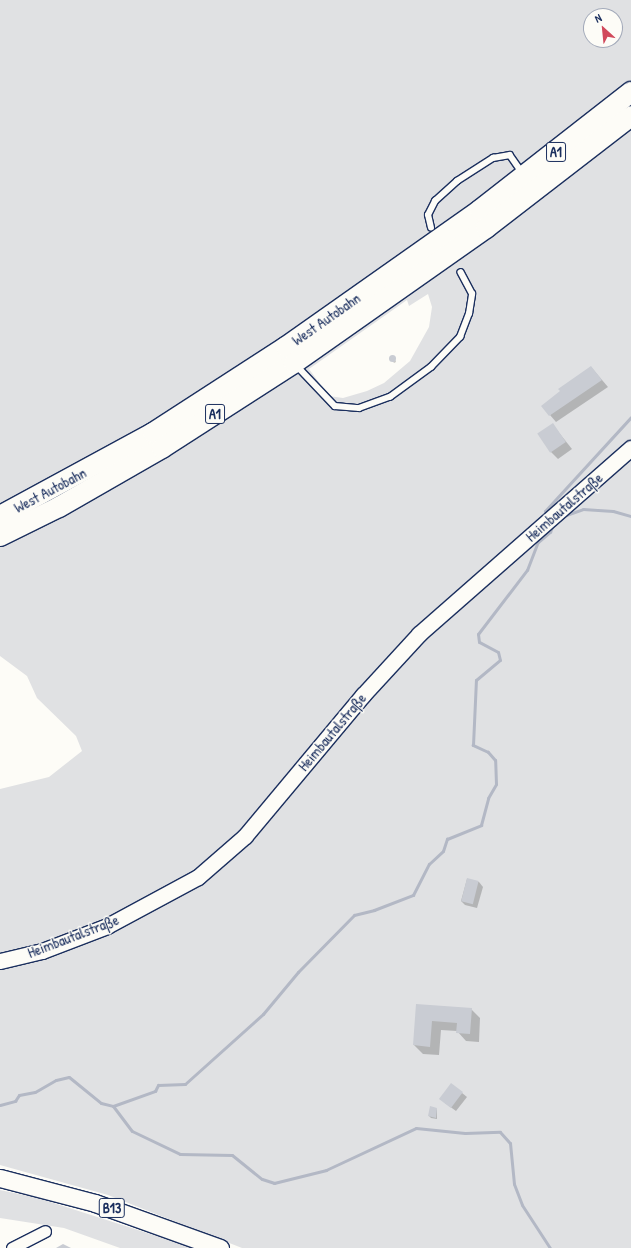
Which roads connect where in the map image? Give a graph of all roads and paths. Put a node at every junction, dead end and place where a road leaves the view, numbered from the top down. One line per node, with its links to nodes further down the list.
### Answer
1 (631, 92): 3 (highway, West Autobahn / A1)
2 (631, 116): 6 (highway, West Autobahn / A1)
3 (525, 176): 4 (lane); 8 (highway, West Autobahn / A1)
4 (431, 228)
5 (462, 273): 6 (lane)
6 (294, 363): 9 (highway, West Autobahn / A1)
7 (631, 448): 10 (street, Heimbautalstraße)
8 (0, 516)
9 (0, 536)
10 (0, 960)
11 (0, 1178): 14 (main road, B13)
12 (45, 1231): 13 (street)
13 (12, 1248)
14 (220, 1248)

